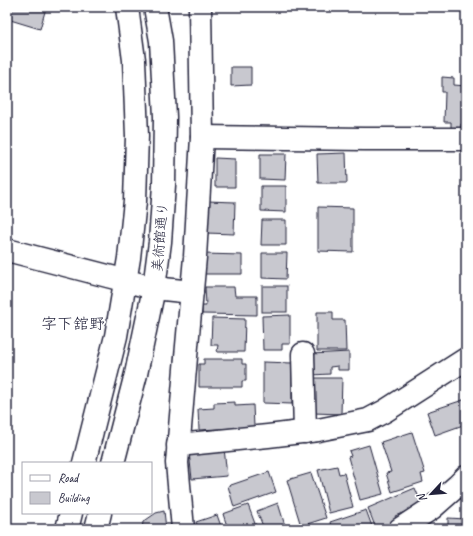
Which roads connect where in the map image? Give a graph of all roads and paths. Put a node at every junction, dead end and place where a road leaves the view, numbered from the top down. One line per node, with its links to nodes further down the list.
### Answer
1 (127, 7): 7 (street, 美術館通り)
2 (155, 7): 8 (street, 美術館通り)
3 (200, 7): 4 (street)
4 (202, 137): 5 (street); 9 (street)
5 (466, 140)
6 (7, 250): 7 (street)
7 (126, 281): 8 (street); 14 (street, 美術館通り)
8 (154, 288): 9 (street); 15 (street, 美術館通り)
9 (192, 292): 13 (street)
10 (303, 354): 12 (street)
11 (466, 359): 12 (street)
12 (305, 432): 13 (street)
13 (178, 445): 22 (street)
14 (84, 462)
15 (113, 462)
16 (466, 477): 19 (street)
17 (71, 514): 20 (street)
18 (100, 514): 21 (street)
19 (425, 522): 23 (street)
20 (67, 529)
21 (96, 529)
22 (183, 529)
23 (400, 529)

